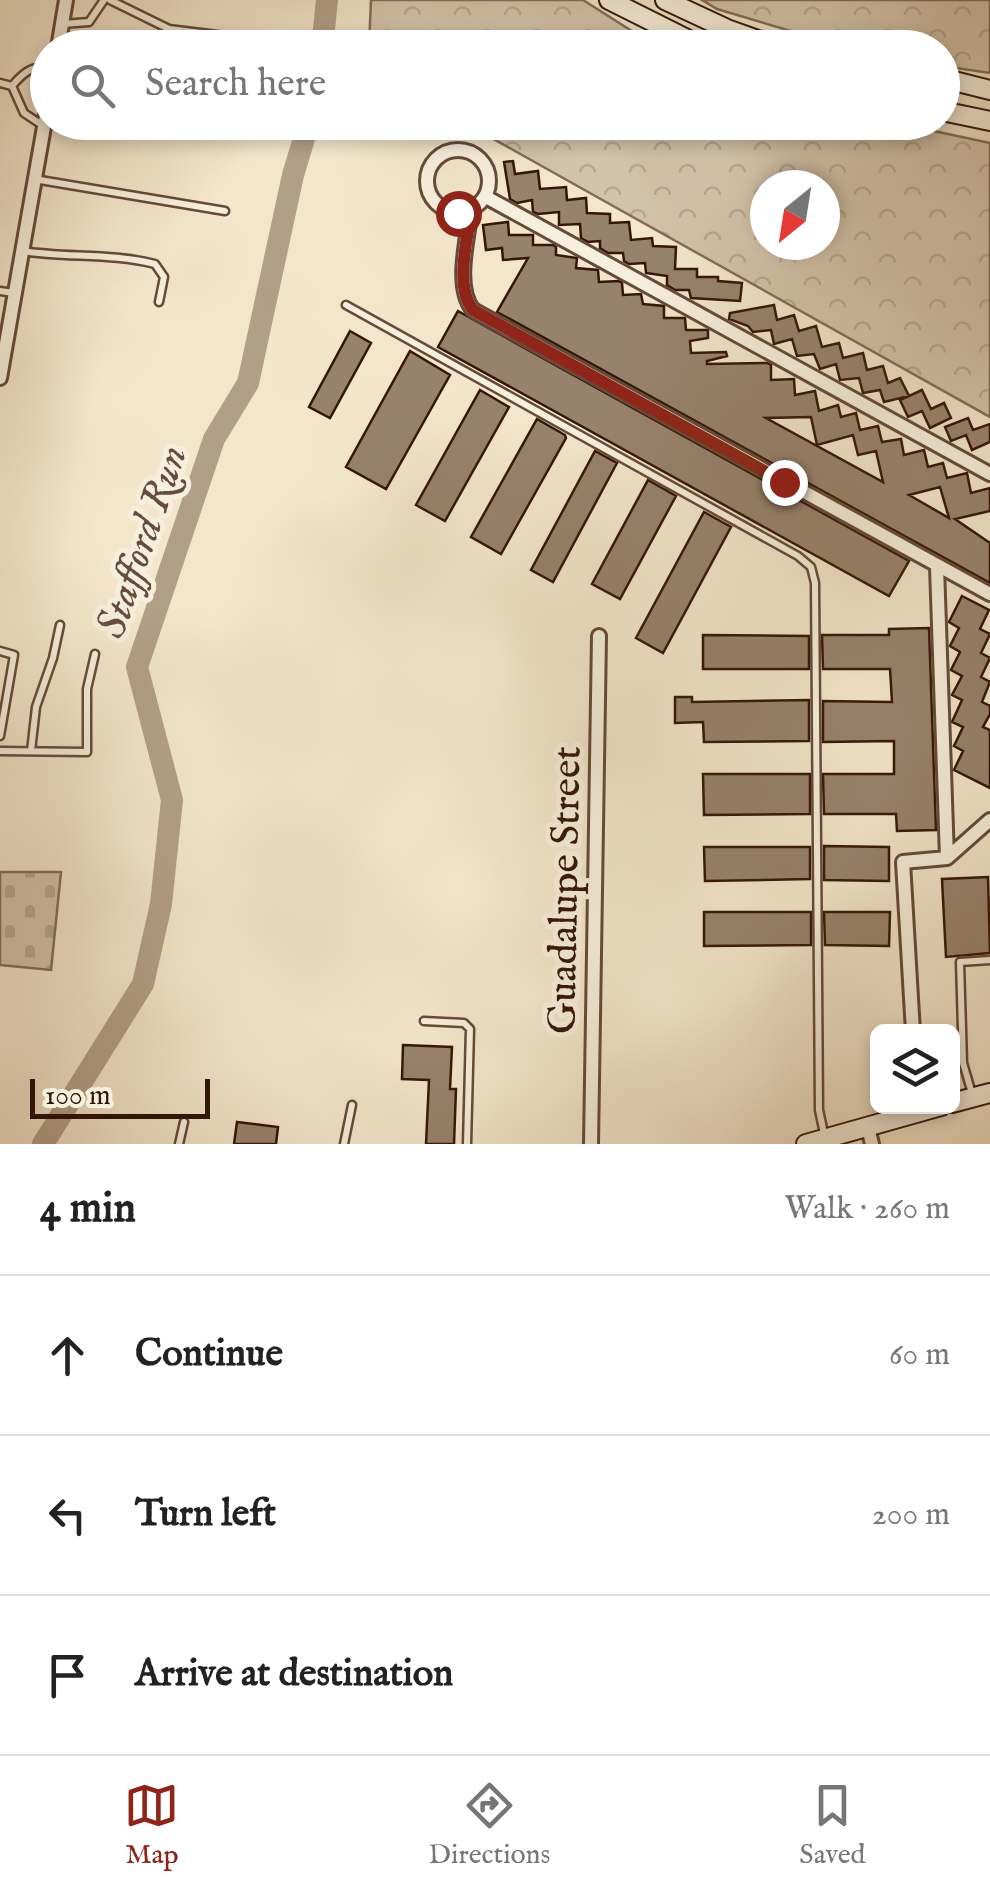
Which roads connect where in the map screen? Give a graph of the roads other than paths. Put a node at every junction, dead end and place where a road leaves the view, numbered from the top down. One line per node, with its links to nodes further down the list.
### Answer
1 (66, 0): 6 (street)
2 (107, 0): 6 (lane); 8 (lane)
3 (609, 0): 5 (main road)
4 (665, 0): 10 (main road)
5 (642, 8): 9 (main road)
6 (62, 24): 7 (street)
7 (61, 30)
8 (177, 30)
9 (677, 30)
10 (730, 30)
11 (30, 69): 14 (lane)
12 (960, 82): 15 (main road)
13 (0, 83): 14 (lane)
14 (12, 86): 17 (lane)
15 (988, 89): 18 (main road)
16 (960, 115): 18 (main road)
17 (30, 117)
18 (985, 120)
19 (41, 140): 20 (street)
20 (34, 179): 23 (lane); 24 (street)
21 (486, 197): 22 (street); 22 (street); 30 (street)
22 (471, 210): 31 (street)
23 (225, 211)
24 (22, 251): 26 (street); 27 (lane)
25 (0, 290): 26 (lane)
26 (16, 294): 29 (street)
27 (159, 302)
28 (346, 305): 50 (lane)
29 (0, 378)
30 (990, 474)
31 (937, 566): 32 (street); 41 (street)
32 (990, 594)
33 (60, 625): 39 (lane)
34 (599, 636): 54 (street, Guadalupe Street)
35 (0, 651): 37 (lane)
36 (95, 654): 39 (lane)
37 (0, 736)
38 (0, 751): 39 (lane)
39 (31, 752)
40 (990, 820): 41 (street)
41 (946, 858): 44 (street)
42 (990, 960): 45 (lane)
43 (424, 1021): 53 (lane)
44 (912, 1024)
45 (982, 1095)
46 (352, 1105): 52 (lane)
47 (911, 1114): 49 (main road)
48 (184, 1122): 51 (lane)
49 (870, 1136): 50 (main road)
50 (826, 1139): 55 (main road)
51 (179, 1144)
52 (344, 1144)
53 (467, 1144)
54 (591, 1144)
55 (806, 1144)

